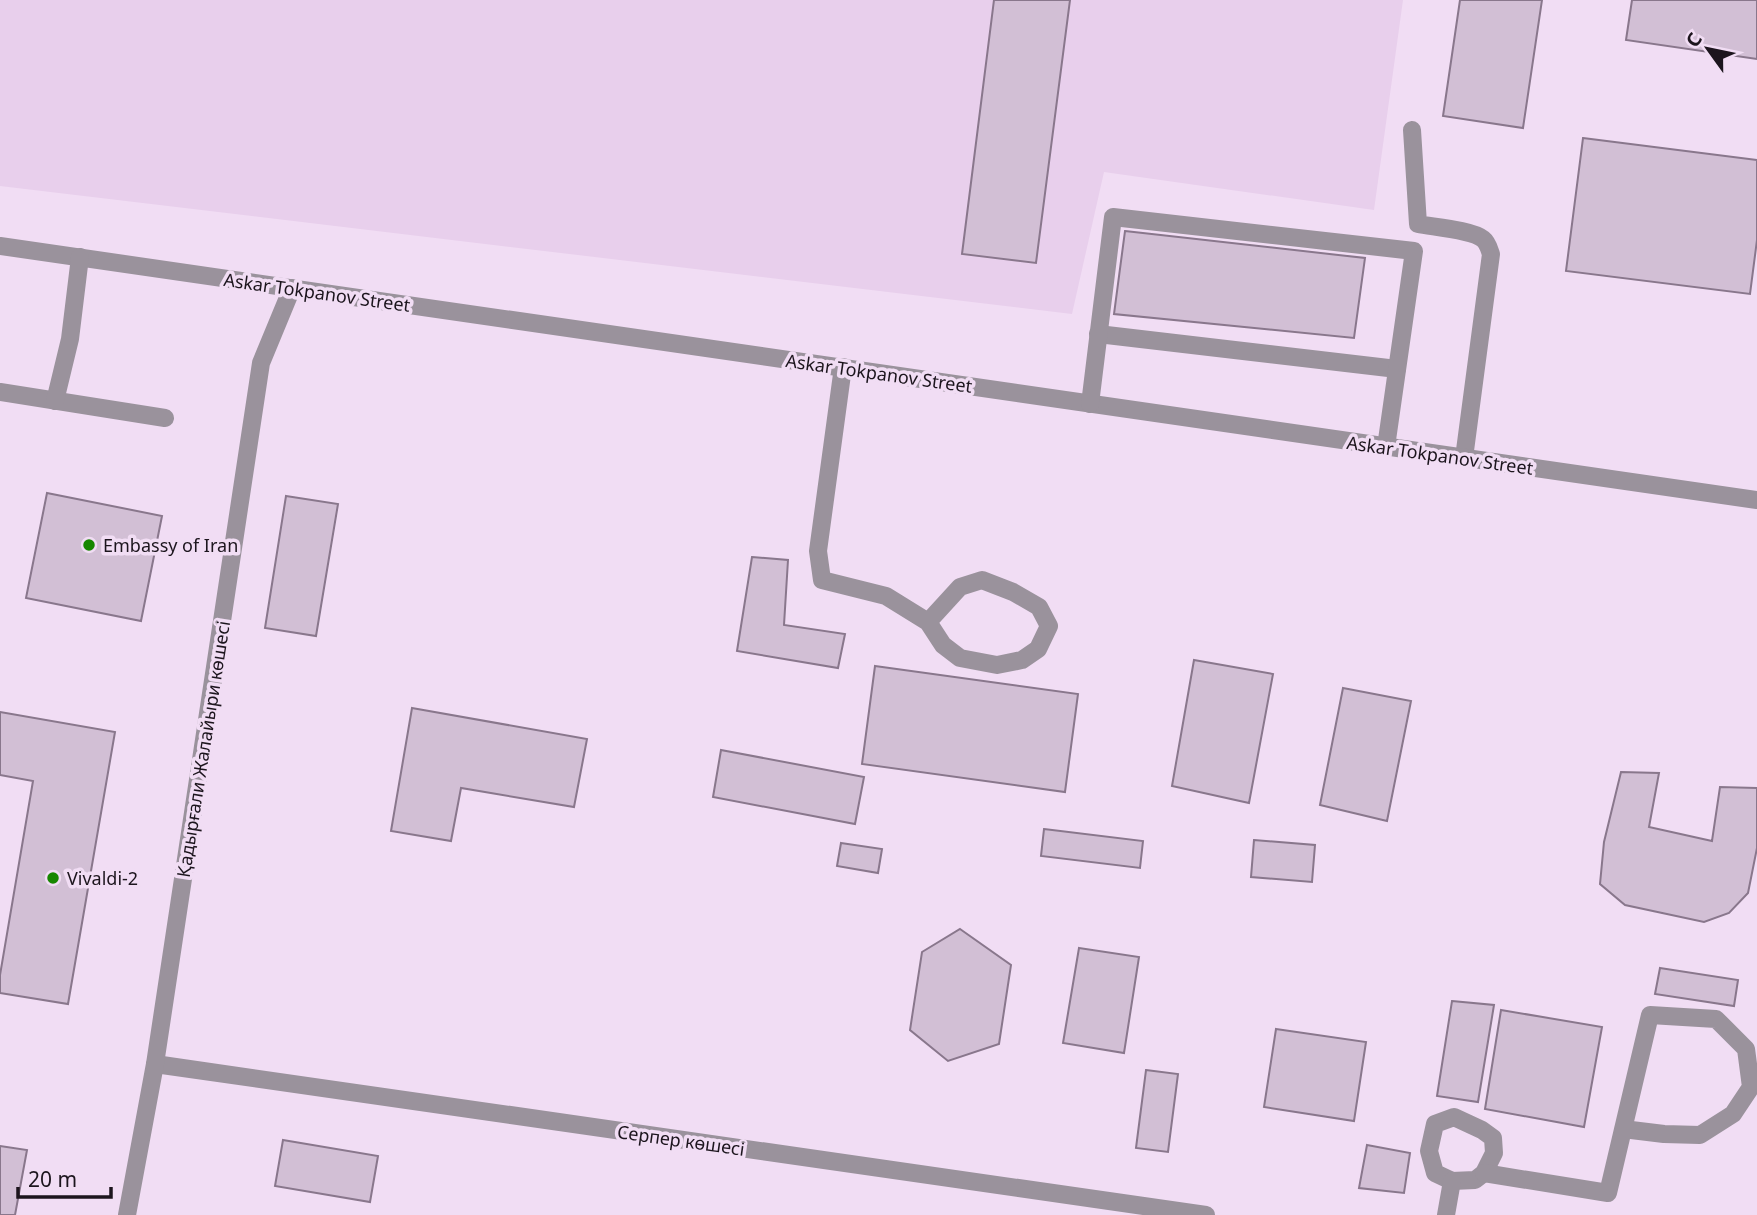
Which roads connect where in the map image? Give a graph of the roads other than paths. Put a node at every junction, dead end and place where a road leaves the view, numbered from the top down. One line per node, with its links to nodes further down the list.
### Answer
1 (1412, 130): 2 (street)
2 (1418, 224): 4 (street); 15 (street)
3 (0, 246): 5 (street, Askar Tokpanov Street)
4 (1414, 251): 7 (street); 9 (street)
5 (80, 257): 6 (street, Askar Tokpanov Street); 11 (street)
6 (292, 288): 8 (street, Askar Tokpanov Street); 18 (street, Қадырғали Жалайыри көшесі)
7 (1098, 334): 9 (street); 12 (street)
8 (843, 368): 12 (street, Askar Tokpanov Street); 17 (street)
9 (1397, 369): 14 (street)
10 (0, 392): 11 (street)
11 (55, 401): 13 (street)
12 (1090, 404): 14 (street, Askar Tokpanov Street)
13 (165, 418)
14 (1386, 447): 15 (street, Askar Tokpanov Street)
15 (1464, 458): 16 (street, Askar Tokpanov Street)
16 (1757, 500)
17 (928, 622): 17 (street)
18 (155, 1064): 22 (street, Қадырғали Жалайыри көшесі); 23 (street, Серпер көшесі)
19 (1623, 1129): 19 (street); 20 (street)
20 (1484, 1173): 21 (street); 21 (street)
21 (1452, 1181): 24 (street)
22 (127, 1215)
23 (1206, 1215)
24 (1446, 1215)

